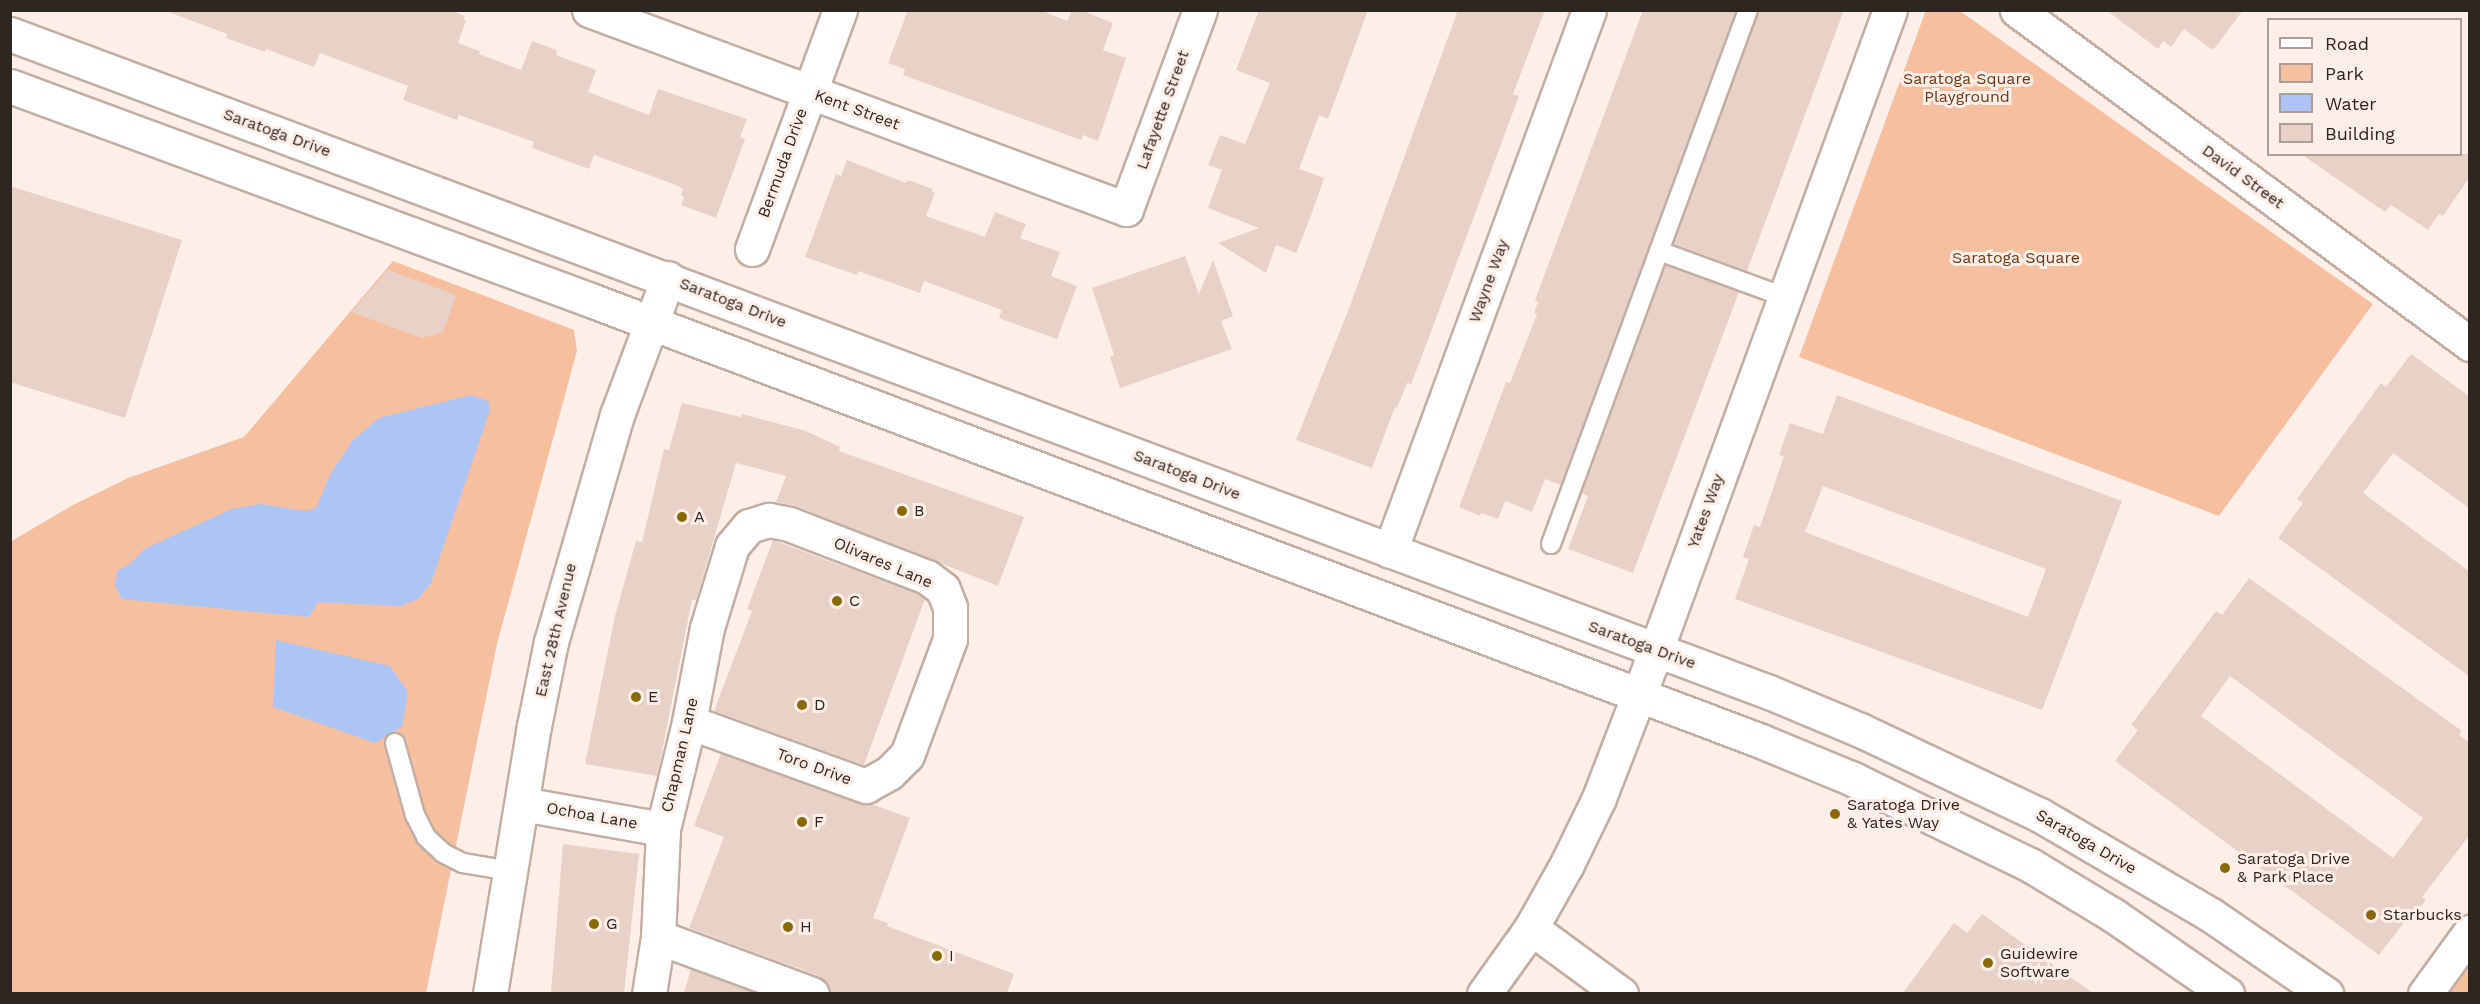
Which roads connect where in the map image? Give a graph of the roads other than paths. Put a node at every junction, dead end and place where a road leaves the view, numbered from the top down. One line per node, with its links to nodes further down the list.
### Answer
1 (589, 10): 10 (street, Kent Street)
2 (840, 10): 10 (street, Bermuda Drive)
3 (1200, 10): 11 (street, Lafayette Street)
4 (1589, 10): 20 (street, Wayne Way)
5 (1748, 10): 13 (lane)
6 (1890, 10): 15 (street, Yates Way)
7 (2017, 10): 17 (street, David Street)
8 (10, 34): 14 (street, Saratoga Drive)
9 (10, 86): 16 (street)
10 (809, 92): 11 (street, Kent Street); 12 (street, Bermuda Drive)
11 (1126, 209)
12 (752, 249)
13 (1659, 251): 15 (lane); 19 (lane)
14 (668, 278): 16 (street, East 28th Avenue); 20 (street, Saratoga Drive)
15 (1785, 297): 21 (street, Yates Way)
16 (651, 323): 22 (street); 26 (street, East 28th Avenue)
17 (2469, 344)
18 (749, 526): 23 (street, Olivares Lane); 24 (street, Chapman Lane)
19 (1551, 544)
20 (1390, 551): 21 (street, Saratoga Drive)
21 (1656, 650): 22 (street, Yates Way); 38 (street, Saratoga Drive)
22 (1639, 695): 29 (street, Yates Way); 37 (street)
23 (929, 697): 24 (street, Toro Drive)
24 (689, 722): 27 (street, Chapman Lane)
25 (395, 743): 28 (lane)
26 (522, 804): 27 (street, Ochoa Lane); 28 (street, East 28th Avenue)
27 (663, 829): 31 (street, Chapman Lane)
28 (511, 871): 32 (street, East 28th Avenue)
29 (1531, 928): 35 (street, Yates Way); 36 (street)
30 (2469, 932): 39 (street)
31 (658, 937): 33 (street, Chapman Lane); 34 (street)
32 (490, 993)
33 (649, 993)
34 (812, 993)
35 (1484, 993)
36 (1621, 993)
37 (2227, 993)
38 (2326, 993)
39 (2425, 993)

